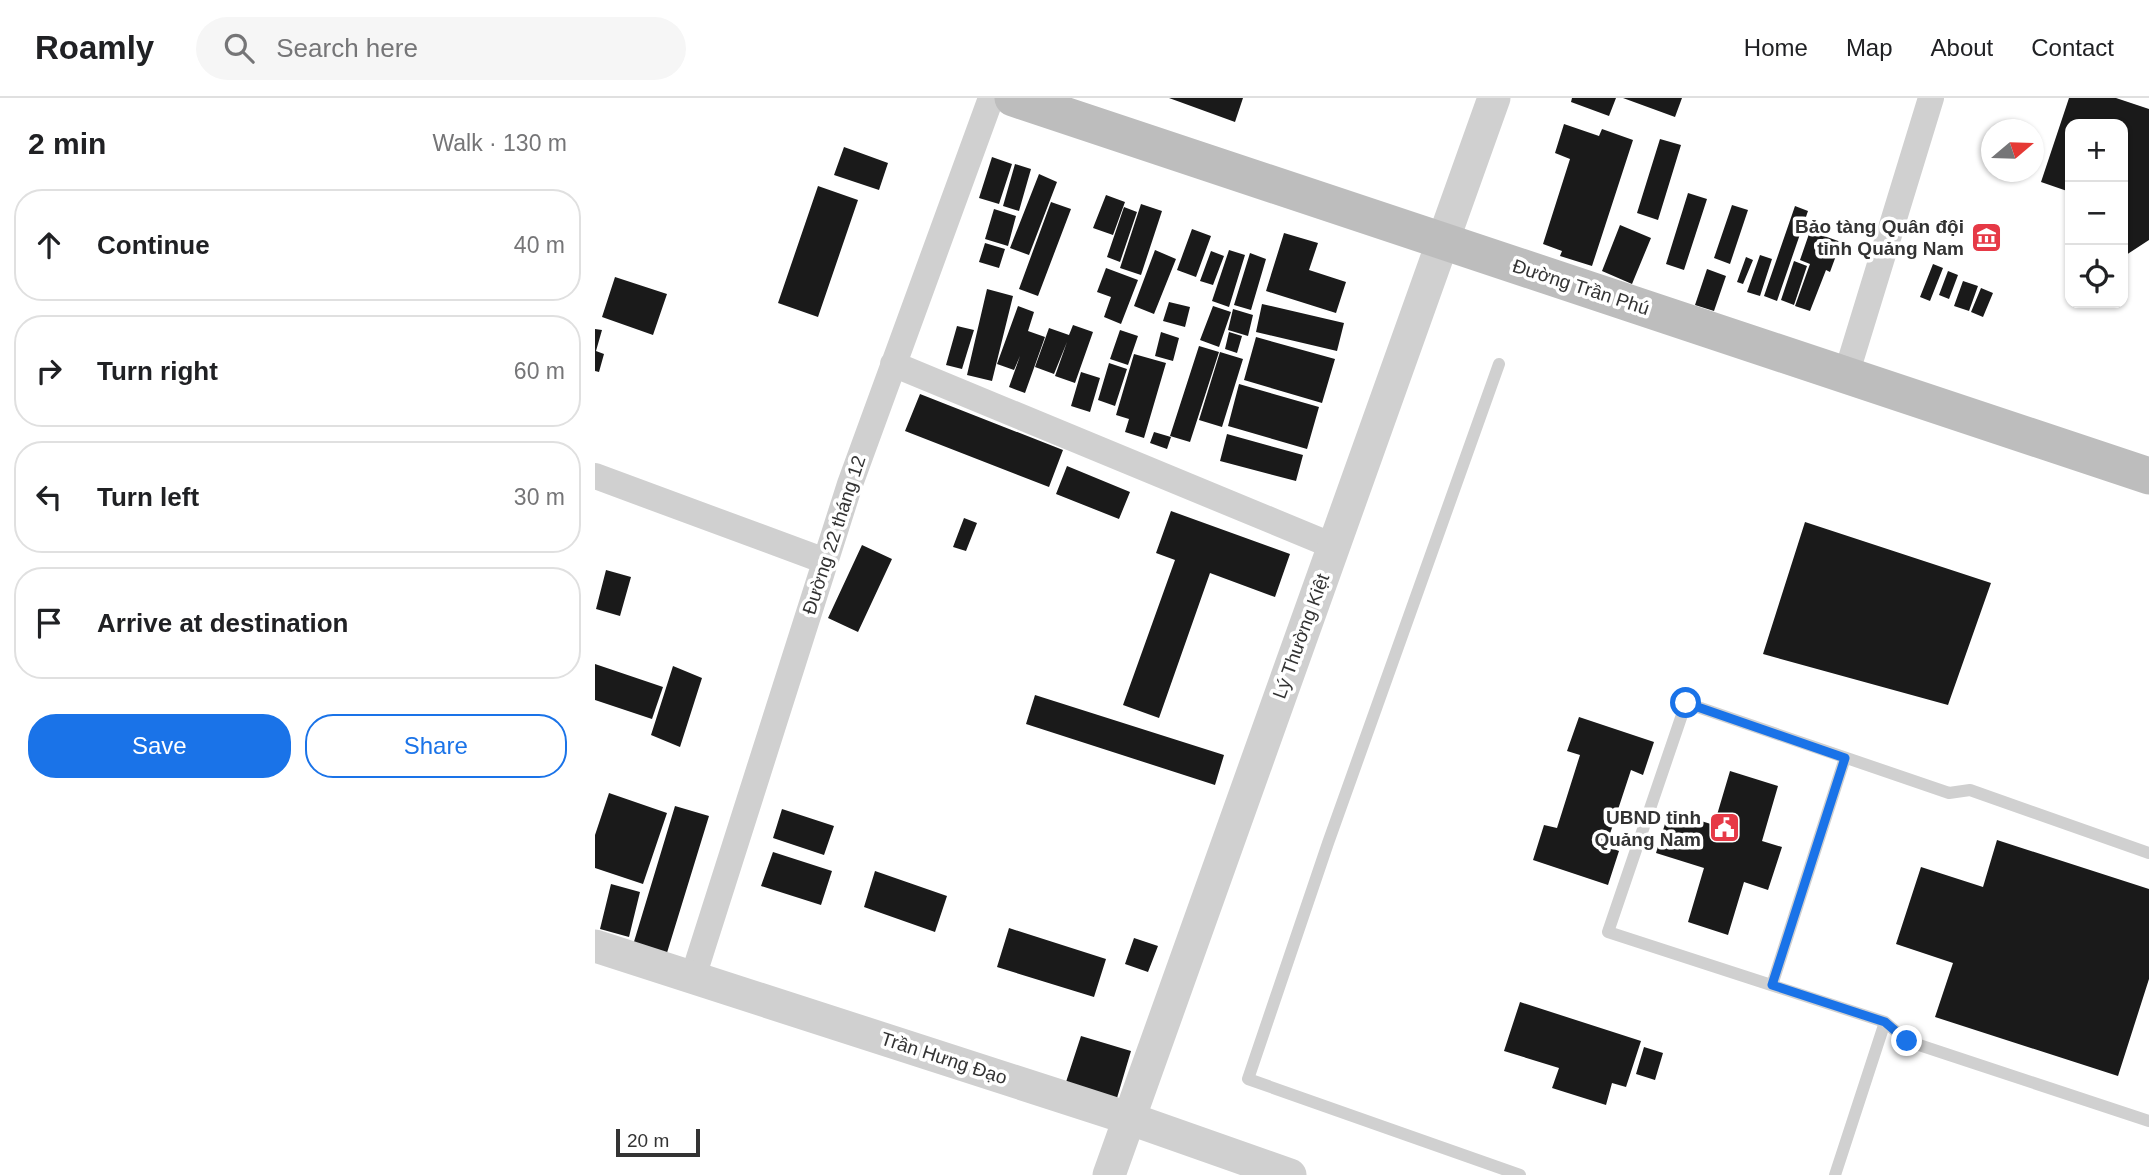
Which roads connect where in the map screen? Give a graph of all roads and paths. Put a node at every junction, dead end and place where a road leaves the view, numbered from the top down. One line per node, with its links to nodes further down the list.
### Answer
1 (991, 98): 6 (street, Đường 22 tháng 12)
2 (1013, 98): 5 (main road, Đường Trần Phú)
3 (1494, 98): 5 (street, Lý Thường Kiệt)
4 (1931, 98): 8 (street)
5 (1443, 241): 8 (main road, Đường Trần Phú); 11 (street, Lý Thường Kiệt)
6 (893, 364): 11 (street); 12 (street, Đường 22 tháng 12)
7 (1499, 364): 23 (lane)
8 (1846, 375): 10 (main road, Đường Trần Phú)
9 (595, 476): 12 (street)
10 (2149, 476)
11 (1333, 546): 19 (street, Lý Thường Kiệt)
12 (825, 561): 16 (street, Đường 22 tháng 12)
13 (1845, 758): 14 (lane); 17 (lane); 17 (lane)
14 (2149, 853)
15 (595, 946): 16 (street, Trần Hưng Đạo)
16 (693, 977): 19 (street, Trần Hưng Đạo)
17 (1772, 985): 18 (lane)
18 (1885, 1022): 20 (lane); 24 (lane)
19 (1128, 1118): 21 (street, Lý Thường Kiệt); 22 (street, Trần Hưng Đạo)
20 (2149, 1121)
21 (1109, 1175)
22 (1290, 1175)
23 (1520, 1175)
24 (1835, 1175)

